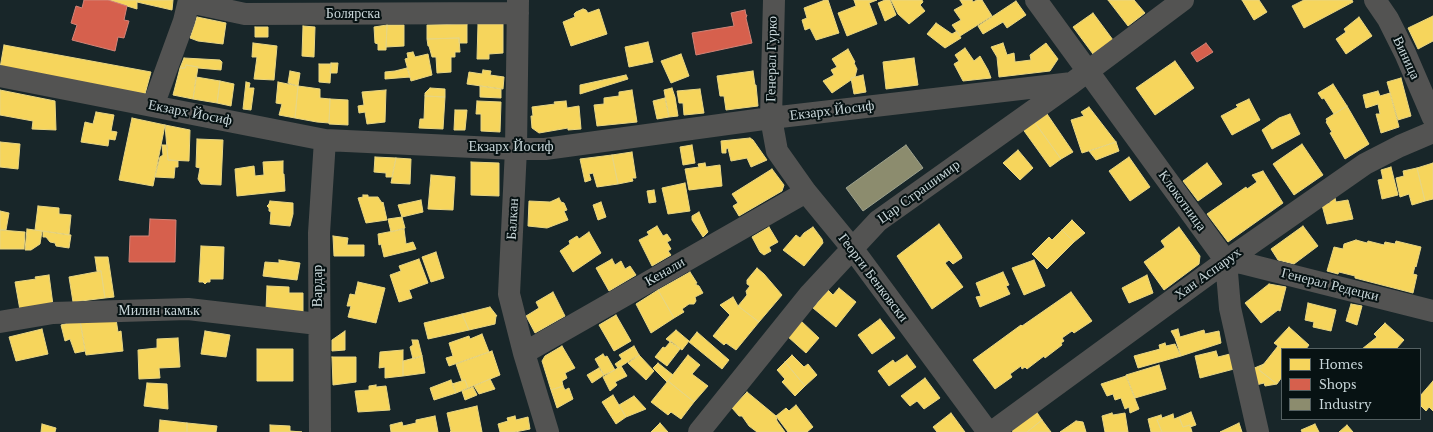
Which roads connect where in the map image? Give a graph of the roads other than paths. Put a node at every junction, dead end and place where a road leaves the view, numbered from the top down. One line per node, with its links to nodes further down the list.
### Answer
1 (774, 0): 10 (street, Генерал Гурко)
2 (1036, 0): 8 (street, Клокотница)
3 (1183, 0): 8 (street, Цар Страшимир)
4 (1376, 0): 11 (street, Виница)
5 (518, 7): 6 (street, Болярска); 14 (street, Балкан)
6 (187, 8): 9 (street)
7 (0, 76): 9 (street, Екзарх Йосиф)
8 (1080, 77): 10 (street, Екзарх Йосиф); 16 (street, Цар Страшимир); 17 (street, Клокотница)
9 (153, 106): 13 (street, Екзарх Йосиф)
10 (771, 118): 14 (street, Екзарх Йосиф); 15 (street, Георги Бенковски)
11 (1433, 118)
12 (1433, 132): 17 (street, Хан Аспарух)
13 (325, 140): 14 (street, Екзарх Йосиф); 20 (street, Вардар)
14 (516, 149): 21 (street, Балкан)
15 (806, 192): 16 (street, Георги Бенковски); 21 (street, Кенали)
16 (852, 248): 24 (street, Цар Страшимир); 25 (street, Георги Бенковски)
17 (1226, 261): 18 (street, Генерал Редецки); 26 (street, Хан Аспарух); 27 (street)
18 (1433, 311)
19 (0, 322): 20 (street, Милин камък)
20 (318, 324): 22 (street, Вардар)
21 (524, 353): 23 (street, Балкан)
22 (320, 432)
23 (548, 432)
24 (699, 432)
25 (988, 432)
26 (992, 432)
27 (1258, 432)

